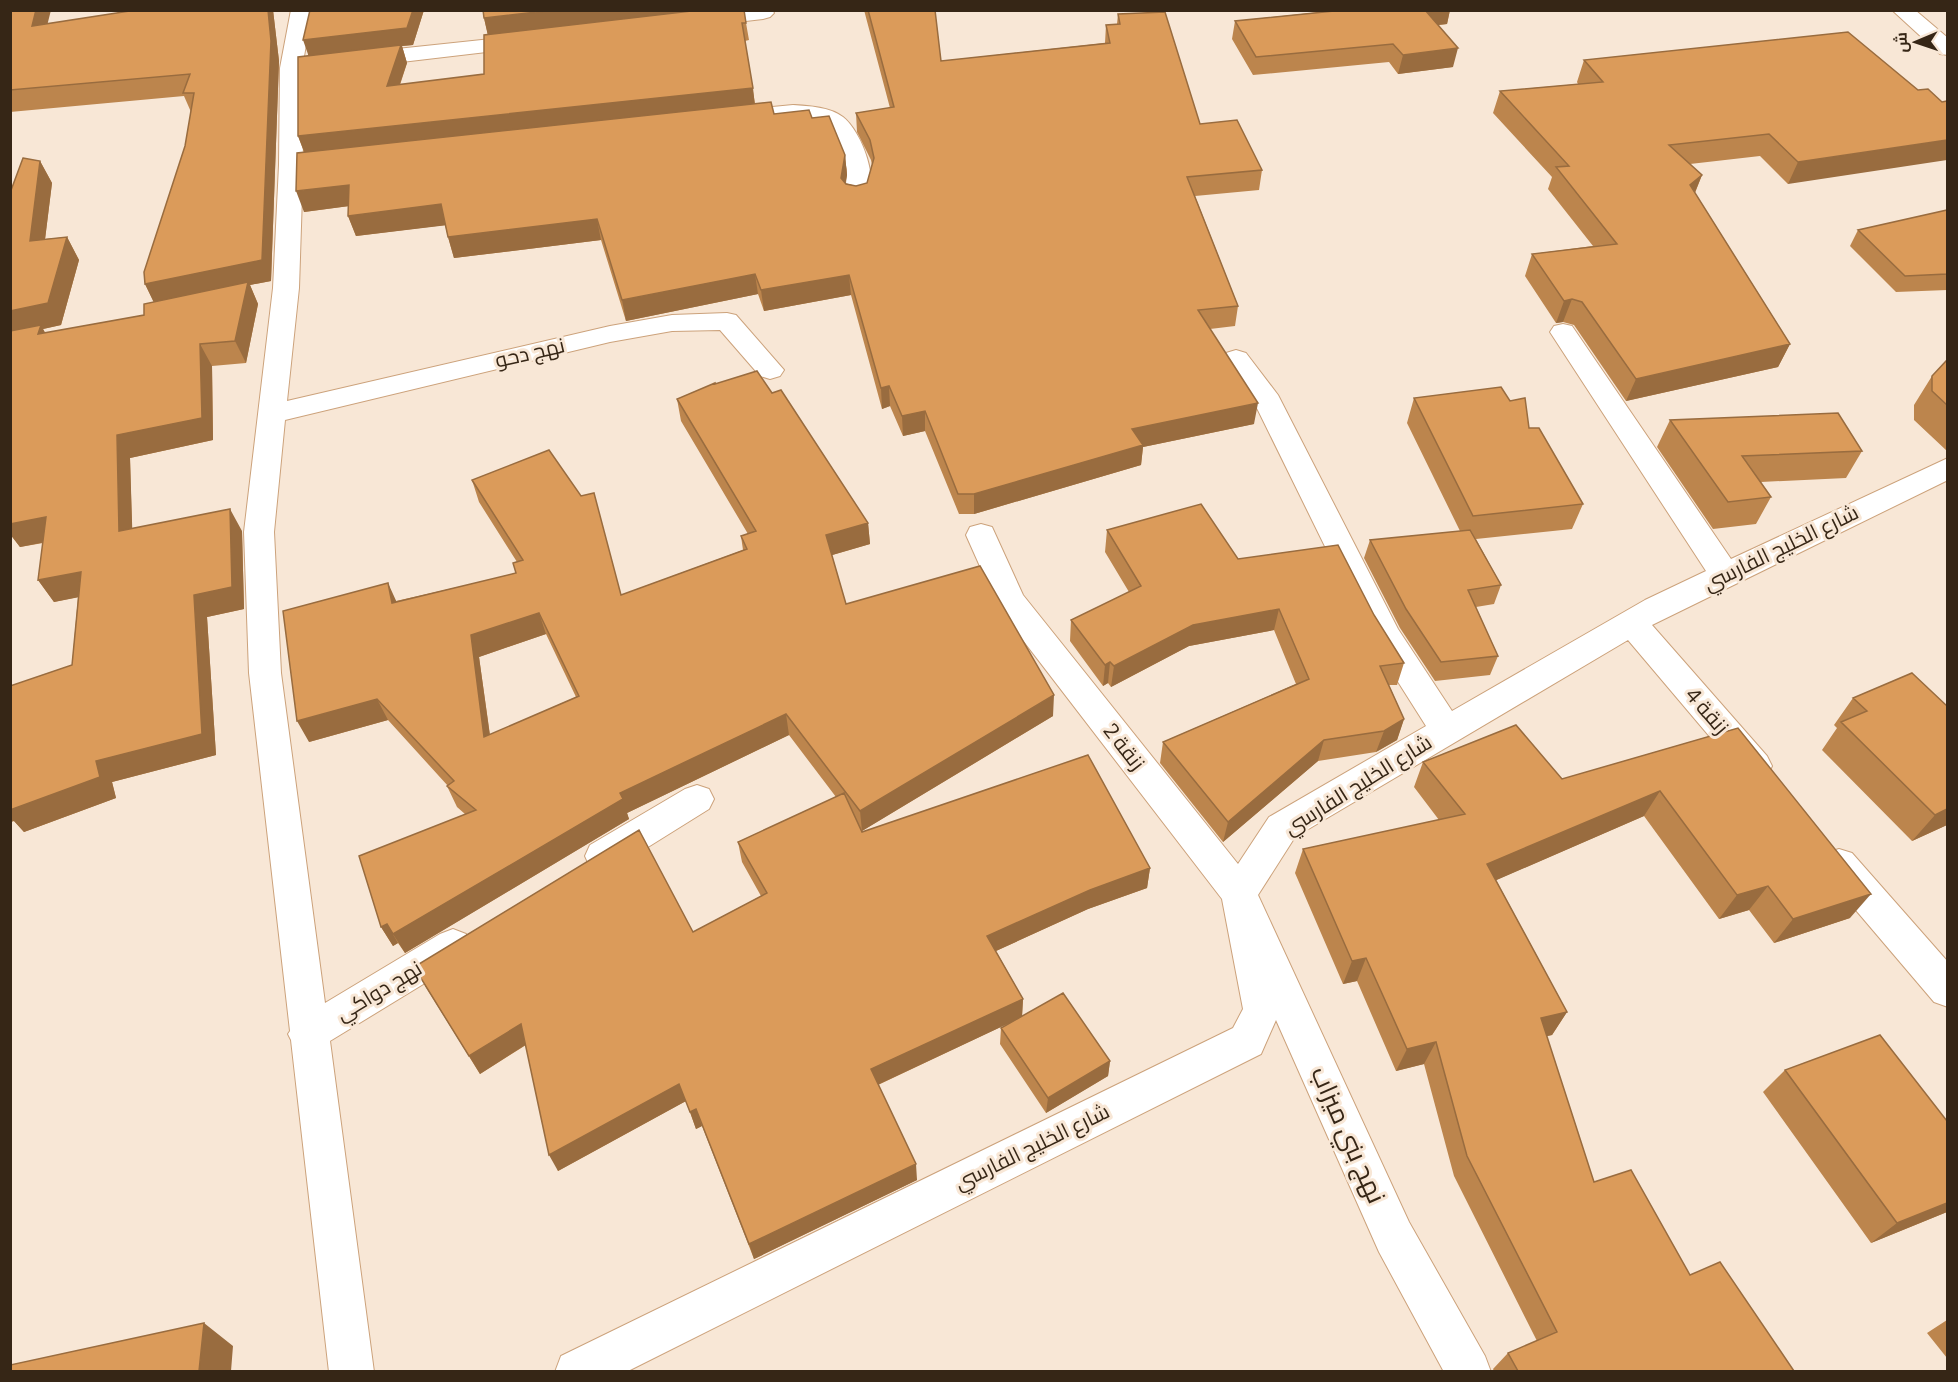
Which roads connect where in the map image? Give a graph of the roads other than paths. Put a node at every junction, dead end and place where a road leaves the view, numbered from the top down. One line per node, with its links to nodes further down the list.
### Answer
1 (302, 10): 13 (street)
2 (1902, 10): 6 (street)
3 (763, 13): 4 (street)
4 (680, 23)
5 (550, 38): 7 (street)
6 (1947, 49)
7 (338, 63)
8 (712, 120): 9 (street)
9 (857, 197)
10 (1563, 332): 16 (street)
11 (1236, 359): 18 (street)
12 (770, 370): 13 (street, نهج دحو)
13 (272, 414): 26 (street)
14 (1947, 468): 16 (street, شارع الخليج الفارسي)
15 (981, 535): 23 (street, زنقة 2)
16 (1725, 574): 17 (street, شارع الخليج الفارسي)
17 (1632, 622): 18 (street, شارع الخليج الفارسي); 19 (street, زنقة 4)
18 (1447, 730): 23 (street, شارع الخليج الفارسي)
19 (1778, 793)
20 (697, 799): 22 (street)
21 (1816, 838): 25 (street)
22 (574, 873)
23 (1239, 893): 28 (street, شارع الخليج الفارسي); 29 (street, نهج بني ميزاب)
24 (482, 929): 26 (street, نهج دواكي)
25 (1947, 990)
26 (308, 1034): 27 (street)
27 (352, 1371)
28 (577, 1371)
29 (1470, 1371)

